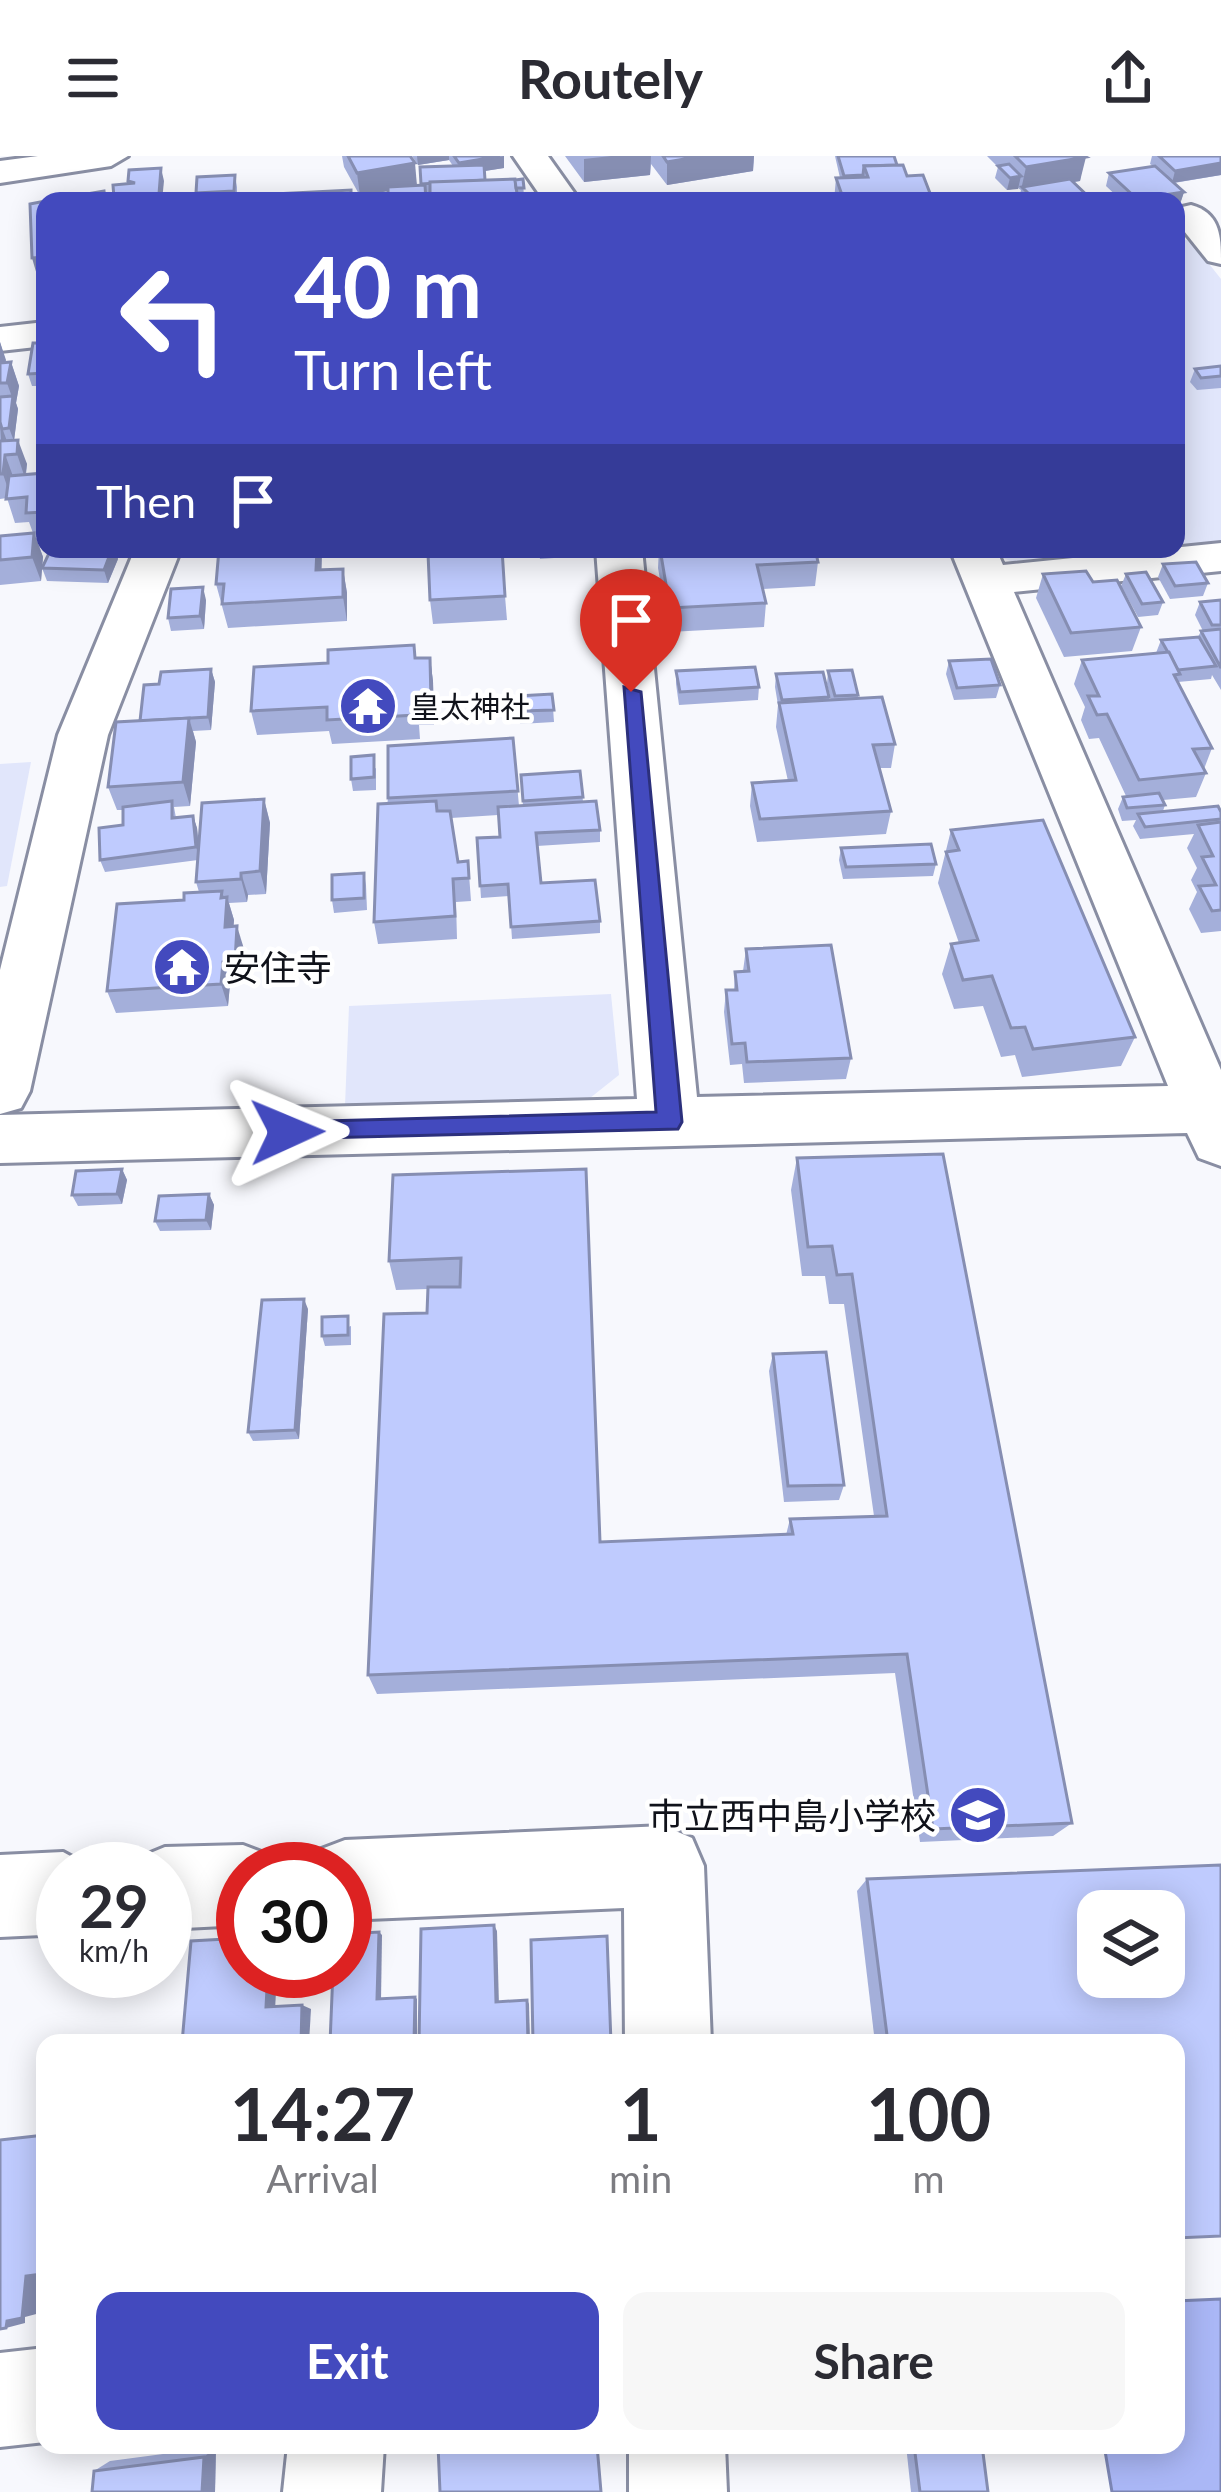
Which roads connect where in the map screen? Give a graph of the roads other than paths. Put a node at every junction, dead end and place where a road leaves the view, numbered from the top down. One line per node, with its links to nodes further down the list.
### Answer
1 (111, 156): 3 (street)
2 (530, 156): 4 (street)
3 (0, 172)
4 (556, 192)
5 (1196, 216): 6 (street)
6 (1221, 253)
7 (36, 335): 8 (street)
8 (0, 339)
9 (1221, 557): 12 (street)
10 (154, 558): 13 (street)
11 (620, 558): 15 (street)
12 (980, 565): 14 (street)
13 (0, 1091)
14 (1218, 1119): 15 (street)
15 (669, 1122): 16 (street)
16 (0, 1139)
17 (372, 1879): 20 (street)
18 (36, 1894): 19 (street)
19 (0, 1896)
20 (668, 2034)
21 (36, 2396): 22 (street)
22 (0, 2400)
23 (335, 2454): 25 (street)
24 (677, 2454): 26 (street)
25 (332, 2492)
26 (678, 2492)

